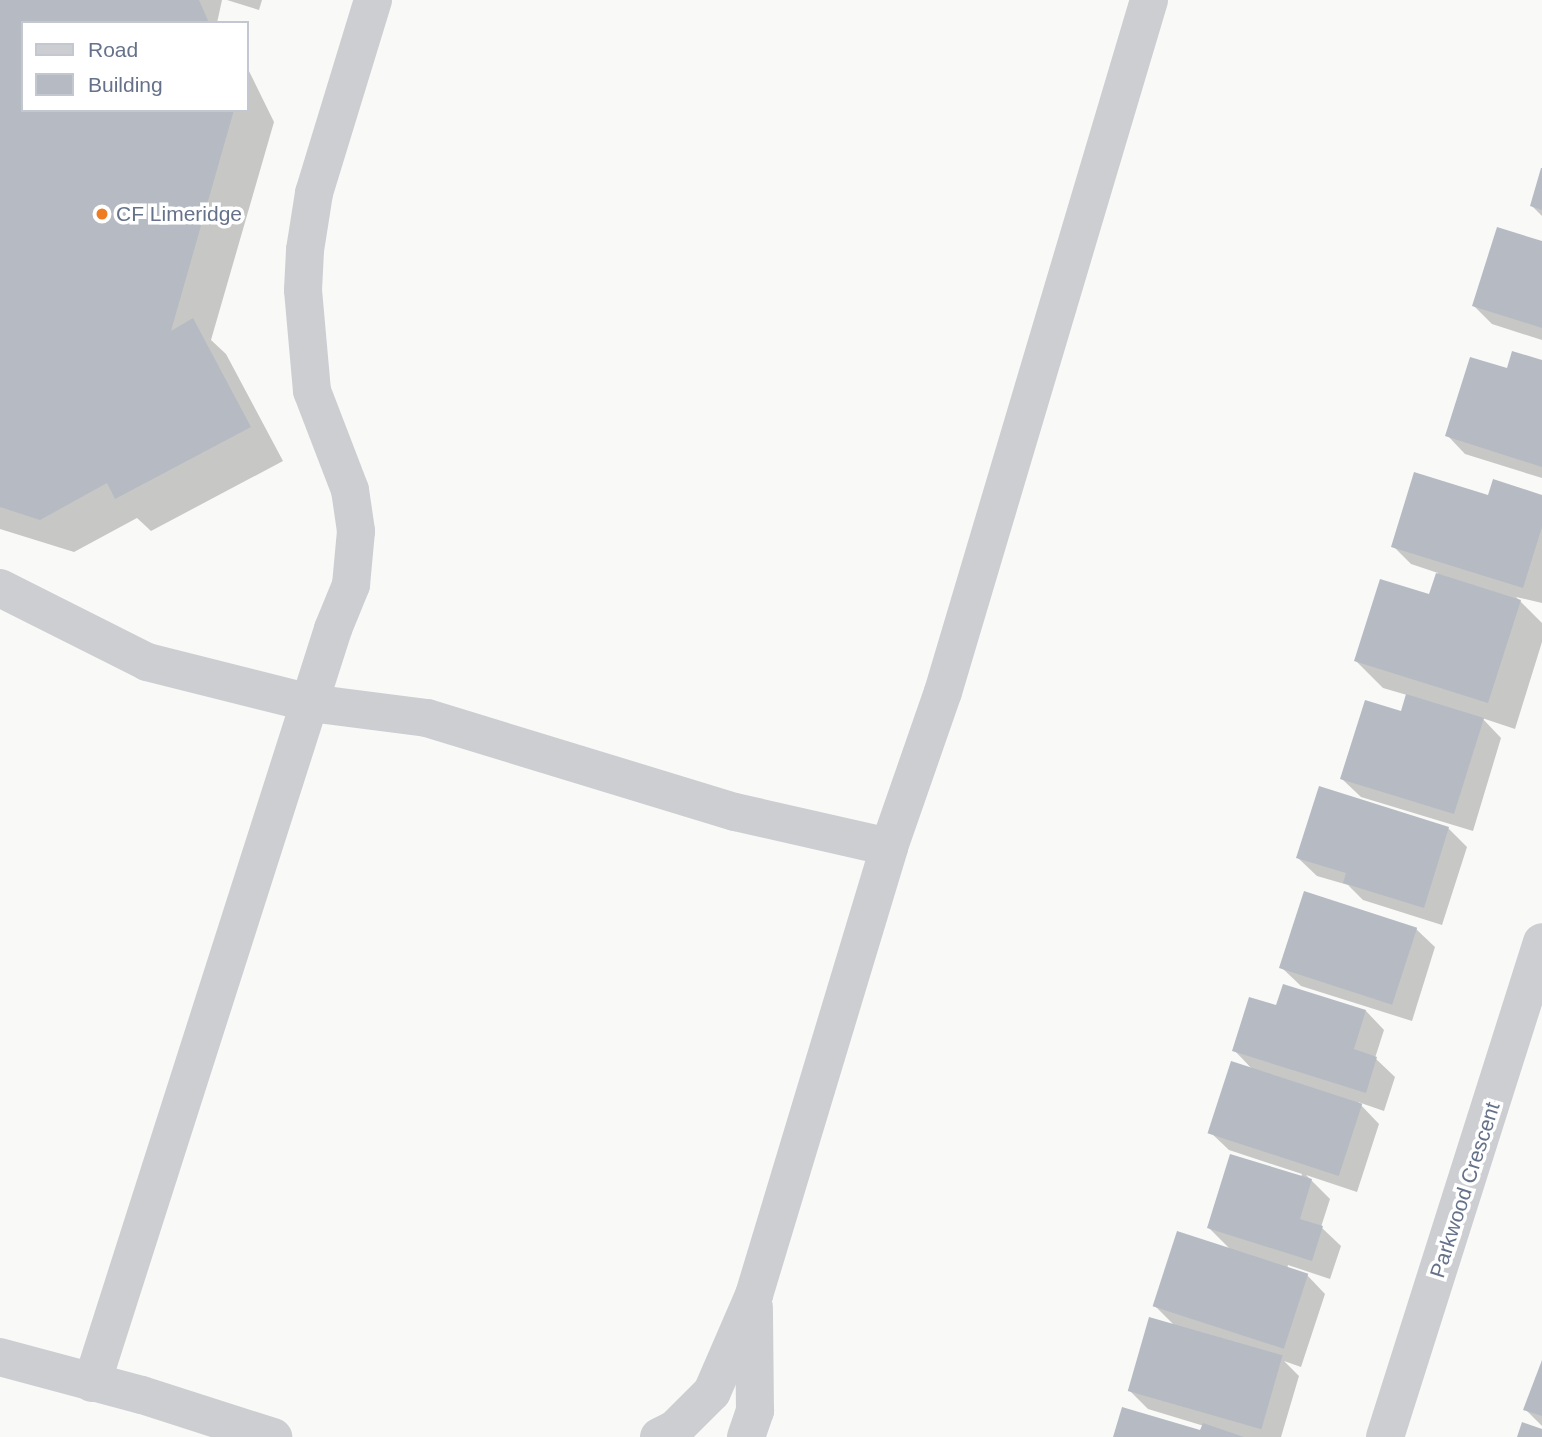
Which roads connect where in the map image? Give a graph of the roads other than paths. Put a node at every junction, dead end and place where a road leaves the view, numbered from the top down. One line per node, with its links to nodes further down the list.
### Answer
1 (373, 0): 4 (street)
2 (1149, 0): 5 (street)
3 (0, 588): 4 (street)
4 (310, 703): 5 (street); 10 (street)
5 (889, 847): 8 (street)
6 (1542, 942): 7 (street, Parkwood Crescent)
7 (1527, 1045): 14 (street, Parkwood Crescent)
8 (754, 1295): 12 (street); 13 (street)
9 (0, 1357): 10 (street)
10 (92, 1383): 11 (street)
11 (273, 1437)
12 (659, 1437)
13 (746, 1437)
14 (1385, 1437)

